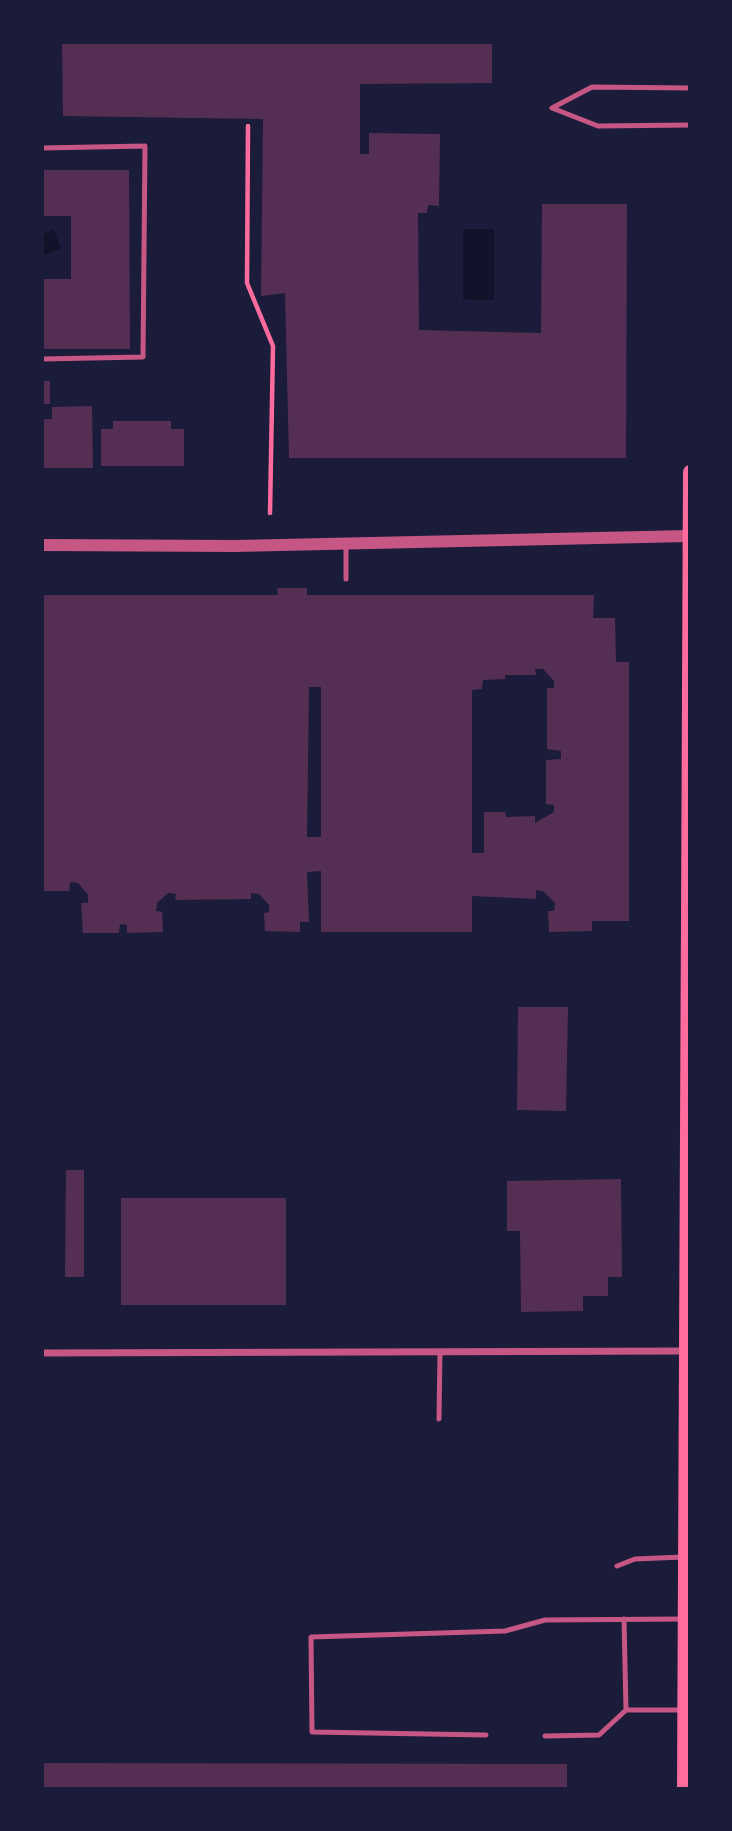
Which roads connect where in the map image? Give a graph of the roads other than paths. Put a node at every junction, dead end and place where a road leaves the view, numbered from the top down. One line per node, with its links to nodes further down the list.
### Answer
1 (690, 88): 2 (lane)
2 (690, 125)
3 (42, 148): 4 (lane)
4 (42, 359)
5 (690, 472): 6 (main road)
6 (690, 536): 8 (street); 10 (main road)
7 (42, 545): 8 (street)
8 (346, 545): 9 (lane)
9 (346, 579)
10 (689, 1351): 12 (street); 14 (main road)
11 (42, 1353): 12 (street)
12 (440, 1353): 13 (lane)
13 (439, 1419)
14 (686, 1557): 15 (lane); 17 (main road)
15 (617, 1566)
16 (624, 1619): 17 (lane); 18 (lane); 20 (lane)
17 (685, 1619): 19 (main road)
18 (626, 1710): 19 (lane); 21 (lane)
19 (685, 1710): 22 (main road)
20 (486, 1735)
21 (545, 1736)
22 (684, 1789)

